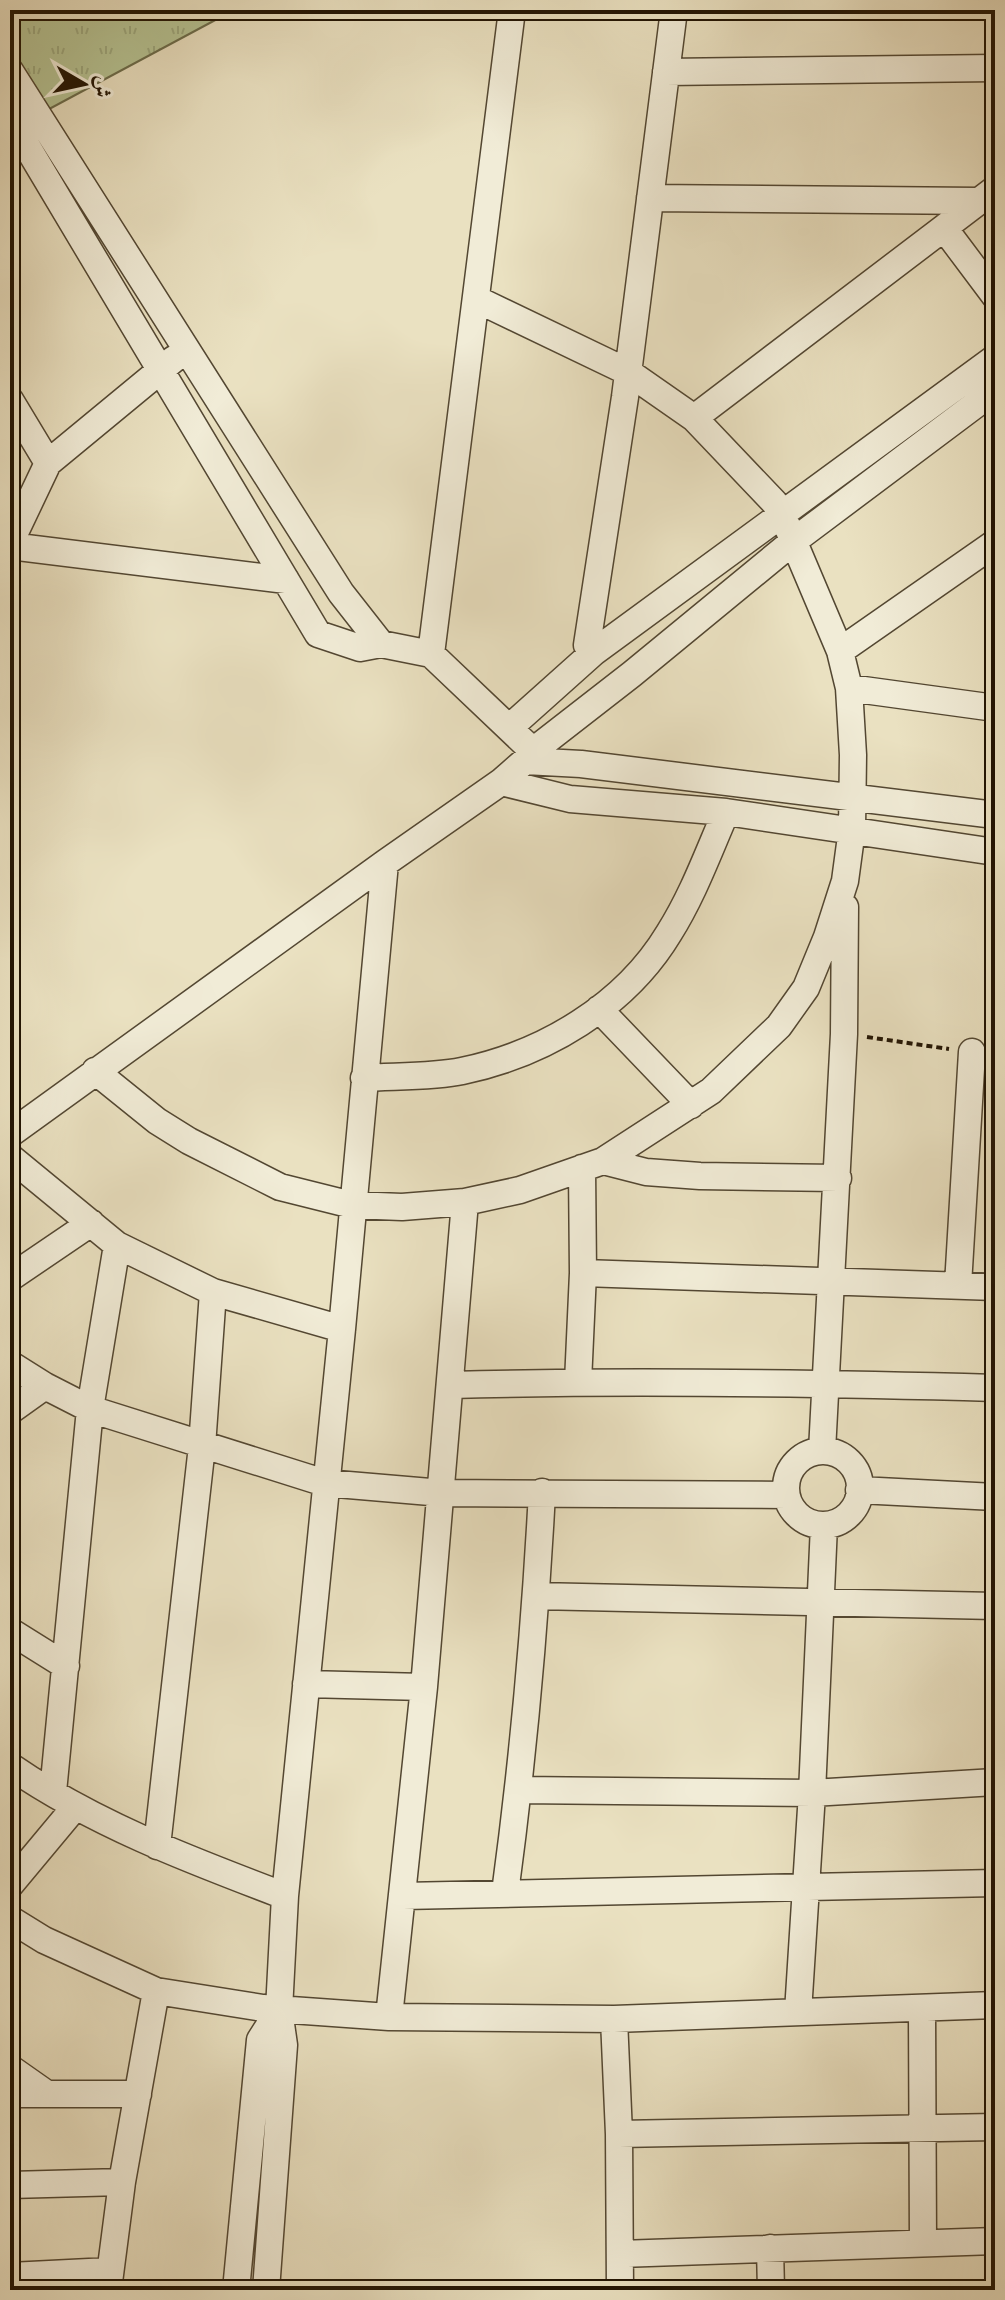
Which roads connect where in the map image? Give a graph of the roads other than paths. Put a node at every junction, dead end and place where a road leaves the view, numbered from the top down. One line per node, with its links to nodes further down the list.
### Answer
1 (512, 10): 11 (street)
2 (674, 10): 5 (street)
3 (995, 68): 5 (street)
4 (10, 71): 12 (street)
5 (666, 72): 8 (street)
6 (10, 118): 14 (street)
7 (987, 195): 8 (street); 9 (street)
8 (650, 198): 15 (street)
9 (944, 228): 10 (street); 18 (street)
10 (995, 296)
11 (476, 299): 15 (street); 28 (street)
12 (186, 349): 14 (street); 25 (street)
13 (995, 358): 20 (street)
14 (160, 369): 19 (street); 24 (street)
15 (628, 372): 18 (street); 27 (street)
16 (995, 390): 21 (street)
17 (10, 400): 19 (street)
18 (694, 418): 20 (street)
19 (48, 463): 23 (street)
20 (782, 514): 21 (street); 27 (street)
21 (795, 540): 26 (street); 32 (street)
22 (995, 543): 26 (street)
23 (10, 544): 24 (street)
24 (286, 580): 25 (street)
25 (381, 644): 28 (street)
26 (840, 651): 29 (street)
27 (594, 652): 31 (street)
28 (431, 654): 31 (street)
29 (849, 688): 30 (street); 34 (street)
30 (995, 708)
31 (509, 728): 32 (street)
32 (529, 756): 33 (street); 34 (street)
33 (501, 782): 35 (street); 39 (street)
34 (852, 796): 36 (street); 37 (street)
35 (726, 812): 37 (street); 41 (street)
36 (995, 815)
37 (852, 829): 38 (street); 40 (street)
38 (995, 852)
39 (385, 863): 43 (street); 44 (street)
40 (845, 881): 45 (street); 49 (street)
41 (599, 1009): 44 (street); 45 (street)
42 (972, 1052): 57 (street)
43 (95, 1071): 46 (street); 51 (street)
44 (364, 1078): 51 (street)
45 (691, 1105): 48 (street)
46 (10, 1134)
47 (10, 1157): 52 (street)
48 (592, 1165): 49 (street); 50 (street); 54 (street)
49 (838, 1178): 56 (street)
50 (465, 1202): 51 (street); 64 (street)
51 (352, 1205): 60 (street)
52 (91, 1223): 53 (street); 55 (street)
53 (117, 1245): 59 (street); 67 (street)
54 (583, 1273): 56 (street); 62 (street)
55 (10, 1278)
56 (830, 1280): 57 (street); 63 (street)
57 (958, 1285): 58 (street)
58 (995, 1287)
59 (213, 1292): 60 (street); 69 (street)
60 (342, 1329): 71 (street)
61 (10, 1364): 65 (street)
62 (578, 1382): 63 (street); 64 (street)
63 (825, 1383): 66 (street); 70 (street)
64 (451, 1385): 74 (street)
65 (45, 1386): 67 (street); 68 (street)
66 (995, 1388)
67 (90, 1409): 69 (street); 82 (street)
68 (10, 1411)
69 (202, 1446): 71 (street); 90 (street)
70 (822, 1451): 72 (street); 75 (street)
71 (325, 1483): 74 (street); 83 (street)
72 (859, 1490): 76 (street); 77 (street)
73 (542, 1492): 74 (street); 75 (street); 78 (street)
74 (442, 1493): 84 (street)
75 (786, 1495): 77 (street)
76 (995, 1497)
77 (824, 1525): 79 (street)
78 (536, 1596): 79 (street); 87 (street)
79 (822, 1601): 80 (street); 88 (street)
80 (995, 1606)
81 (10, 1631): 82 (street)
82 (66, 1666): 89 (street)
83 (306, 1684): 84 (street); 95 (street)
84 (424, 1687): 96 (street)
85 (10, 1766): 89 (street)
86 (995, 1782): 88 (street)
87 (519, 1790): 88 (street); 94 (street)
88 (812, 1793): 93 (street)
89 (64, 1800): 90 (street); 92 (street)
90 (157, 1846): 95 (street)
91 (995, 1883): 93 (street)
92 (10, 1885)
93 (806, 1887): 94 (street); 102 (street)
94 (505, 1893): 96 (street)
95 (285, 1896): 101 (street)
96 (403, 1896): 103 (street)
97 (10, 1919): 98 (street)
98 (156, 1991): 101 (street); 108 (street)
99 (995, 2005): 100 (street)
100 (922, 2009): 102 (street); 110 (street)
101 (279, 2010): 103 (street); 120 (street); 121 (street)
102 (798, 2012): 104 (street)
103 (389, 2017): 104 (street)
104 (614, 2019): 111 (street)
105 (10, 2068): 107 (street)
106 (10, 2094): 107 (street)
107 (47, 2094): 108 (street)
108 (138, 2094): 112 (street)
109 (995, 2127): 110 (street)
110 (923, 2128): 111 (street); 115 (street)
111 (619, 2134): 117 (street)
112 (122, 2182): 113 (street); 119 (street)
113 (10, 2185)
114 (995, 2241): 115 (street)
115 (923, 2242): 116 (street)
116 (770, 2248): 117 (street); 123 (street)
117 (620, 2254): 122 (street)
118 (10, 2276): 119 (street)
119 (108, 2281)
120 (236, 2290)
121 (266, 2290)
122 (620, 2290)
123 (771, 2290)

